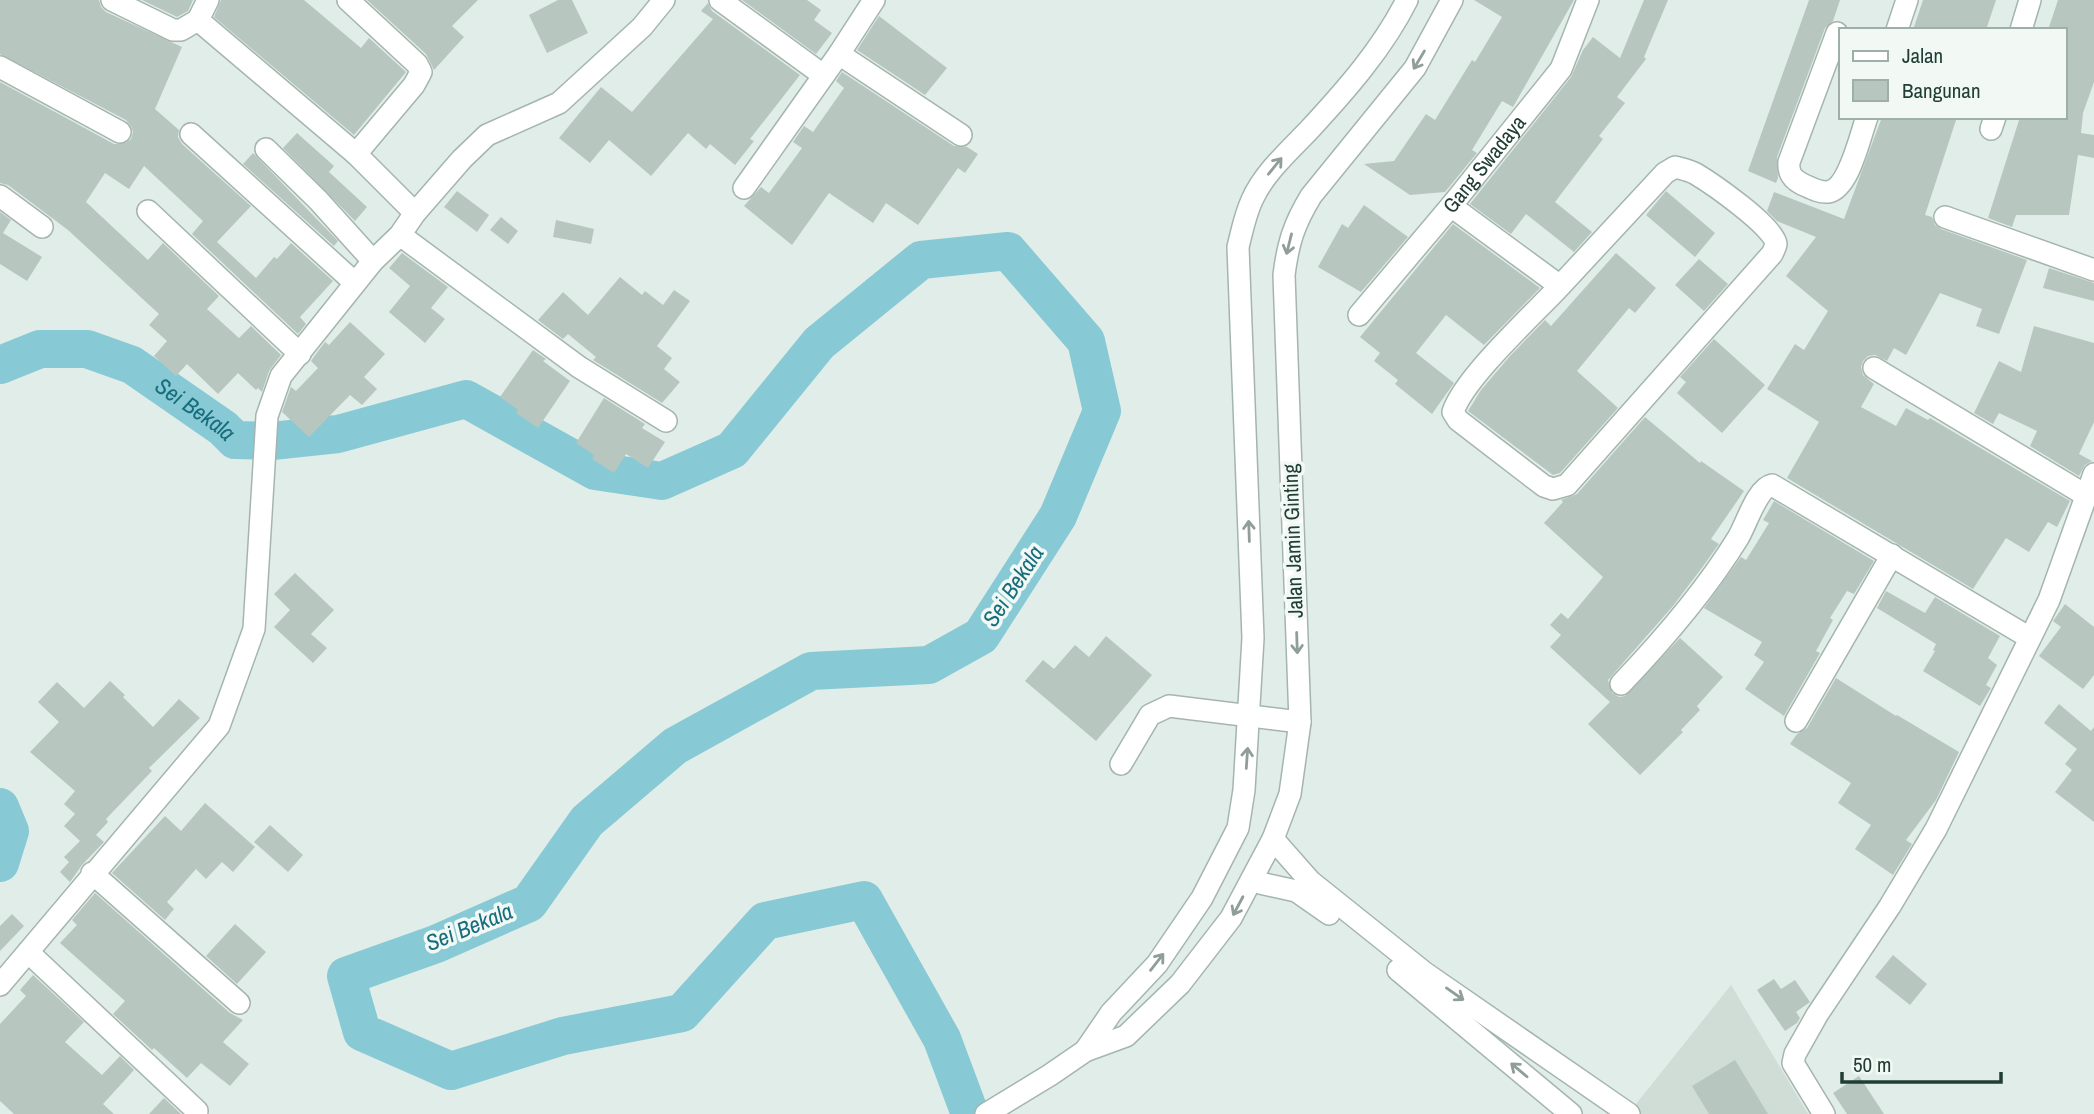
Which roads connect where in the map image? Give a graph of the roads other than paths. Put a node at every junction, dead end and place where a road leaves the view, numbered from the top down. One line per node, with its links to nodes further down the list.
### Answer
1 (112, 0): 12 (street)
2 (208, 0): 12 (street)
3 (348, 0): 24 (street)
4 (664, 0): 29 (street)
5 (720, 0): 18 (street)
6 (874, 0): 16 (street)
7 (1407, 0): 46 (street, Jalan Jamin Ginting, one-way to 7)
8 (1452, 0): 48 (street, Jalan Jamin Ginting, one-way to 48)
9 (1588, 0): 27 (street, Gang Swadaya)
10 (1907, 0): 13 (street)
11 (2030, 0): 14 (street)
12 (198, 20): 24 (street)
13 (1898, 28)
14 (2022, 28)
15 (1837, 33): 19 (street)
16 (839, 54): 18 (street); 22 (street)
17 (0, 67): 20 (street)
18 (823, 75): 25 (street)
19 (1866, 119)
20 (120, 132)
21 (191, 134): 35 (street)
22 (961, 135)
23 (265, 149): 33 (street)
24 (356, 154): 29 (street)
25 (744, 188)
26 (0, 196): 31 (street)
27 (1451, 206): 36 (street); 37 (street, Gang Swadaya)
28 (148, 211): 38 (street)
29 (415, 213): 32 (street)
30 (1945, 217): 34 (street)
31 (42, 227)
32 (400, 235): 33 (street); 40 (street)
33 (373, 261): 35 (street)
34 (2094, 270)
35 (355, 284): 38 (street)
36 (1560, 286): 36 (street)
37 (1359, 315)
38 (300, 354): 51 (street)
39 (1874, 368): 42 (street)
40 (666, 421)
41 (2094, 474): 42 (street)
42 (2087, 496): 44 (street)
43 (1892, 555): 44 (street); 45 (street); 47 (street)
44 (2030, 638): 62 (street)
45 (1621, 684)
46 (1250, 716): 48 (street); 49 (street); 57 (street, Jalan Jamin Ginting, one-way to 46)
47 (1796, 721)
48 (1300, 722): 50 (street, Jalan Jamin Ginting)
49 (1121, 764)
50 (1273, 839): 52 (street, Jalan Jamin Ginting); 54 (street)
51 (92, 873): 53 (street); 56 (street)
52 (1251, 881): 54 (street); 57 (street, Jalan Jamin Ginting, one-way to 57)
53 (28, 952): 55 (street); 58 (street)
54 (1420, 979): 60 (street, one-way to 54); 61 (street, one-way to 61)
55 (0, 985)
56 (239, 1003)
57 (1085, 1051): 59 (street, Jalan Jamin Ginting)
58 (197, 1111)
59 (986, 1114)
60 (1571, 1114)
61 (1629, 1114)
62 (1824, 1114)

